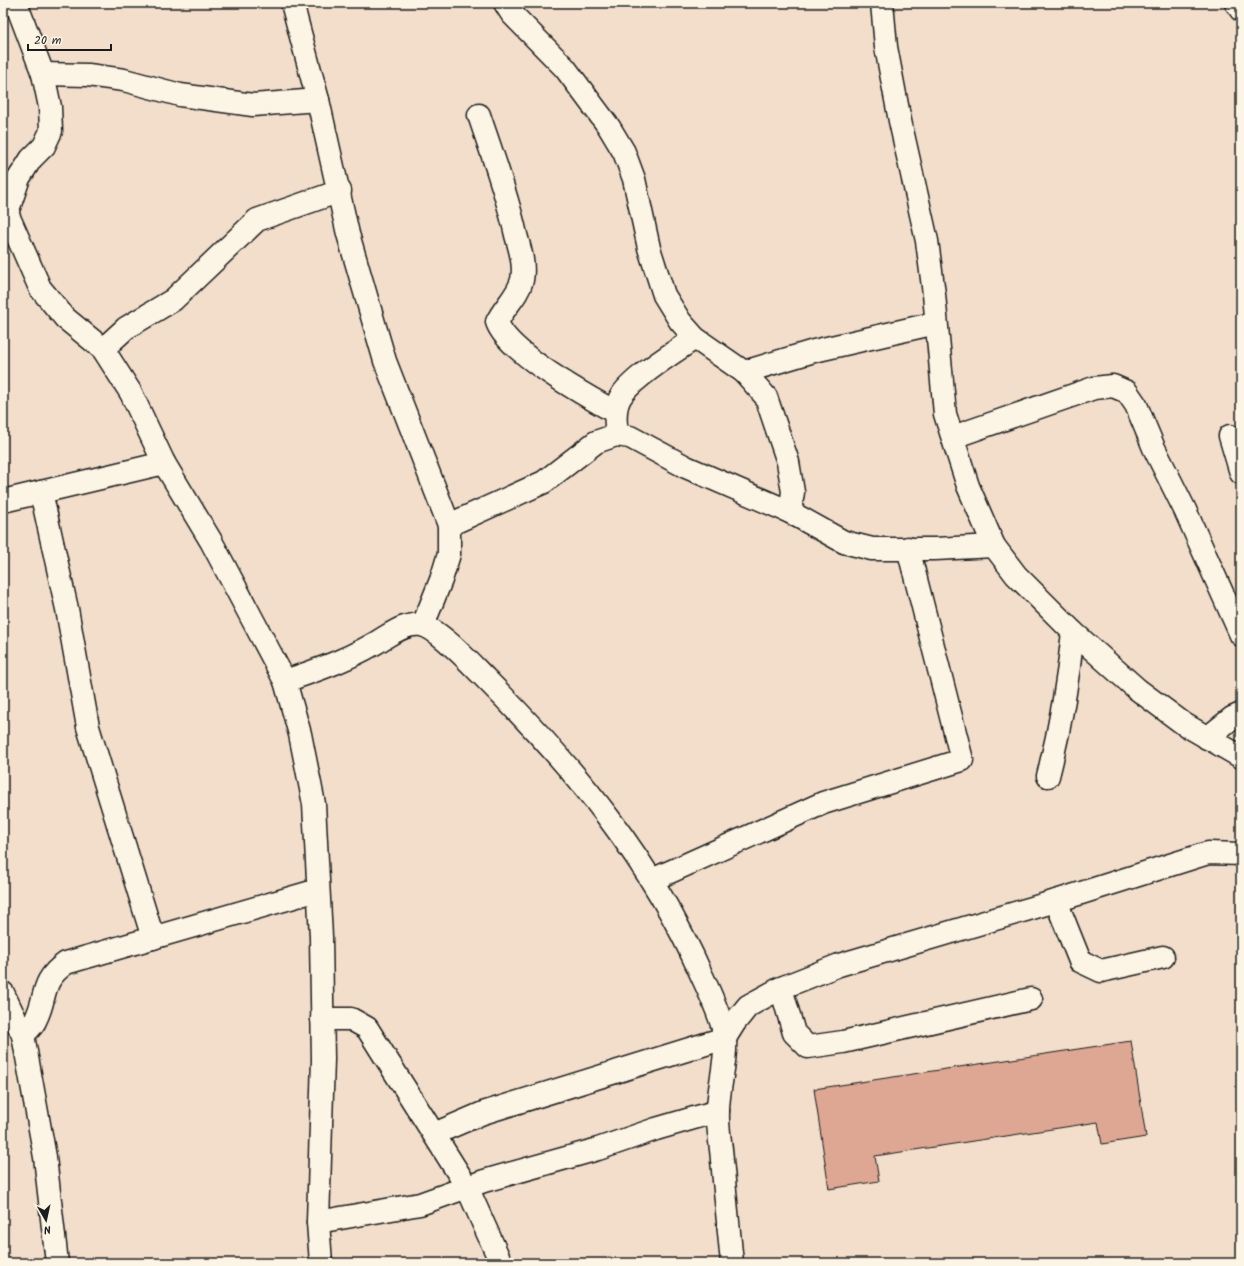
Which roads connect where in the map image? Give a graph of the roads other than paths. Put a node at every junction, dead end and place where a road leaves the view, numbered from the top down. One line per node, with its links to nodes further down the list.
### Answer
1 (16, 3): 7 (street)
2 (292, 3): 8 (street)
3 (505, 3): 13 (street)
4 (882, 3): 12 (street)
5 (1236, 3): 6 (street)
6 (1241, 10)
7 (44, 74): 8 (street); 11 (street)
8 (318, 100): 10 (street)
9 (479, 115): 16 (street)
10 (340, 191): 14 (street); 25 (street)
11 (5, 211): 14 (street)
12 (936, 323): 15 (street); 19 (street)
13 (695, 338): 15 (street); 16 (street)
14 (103, 349): 20 (street)
15 (744, 372): 24 (street)
16 (615, 412): 17 (street)
17 (616, 434): 24 (street); 25 (street)
18 (1230, 436): 21 (street)
19 (953, 437): 26 (street); 30 (street)
20 (164, 463): 22 (street); 31 (street)
21 (1241, 473)
22 (41, 492): 23 (street); 40 (street)
23 (3, 500)
24 (790, 512): 27 (street)
25 (449, 525): 28 (street)
26 (994, 546): 27 (street); 29 (street)
27 (908, 548): 37 (street)
28 (423, 625): 31 (street); 37 (street)
29 (1073, 632): 33 (street); 35 (street)
30 (1241, 635)
31 (285, 681): 38 (street)
32 (1241, 714): 33 (street)
33 (1207, 738): 34 (street)
34 (1241, 757)
35 (1048, 776)
36 (1241, 854): 39 (street)
37 (652, 880): 47 (street)
38 (318, 890): 40 (street); 45 (street)
39 (1056, 901): 41 (street); 42 (street)
40 (153, 938): 46 (street)
41 (1163, 957)
42 (781, 988): 44 (street); 47 (street)
43 (3, 993): 46 (street)
44 (1031, 999)
45 (322, 1019): 49 (street); 51 (street)
46 (23, 1036): 52 (street)
47 (726, 1038): 48 (street); 49 (street)
48 (718, 1111): 50 (street); 55 (street)
49 (434, 1134): 50 (street)
50 (467, 1187): 51 (street); 54 (street)
51 (318, 1222): 53 (street)
52 (57, 1263)
53 (321, 1263)
54 (501, 1263)
55 (732, 1263)

